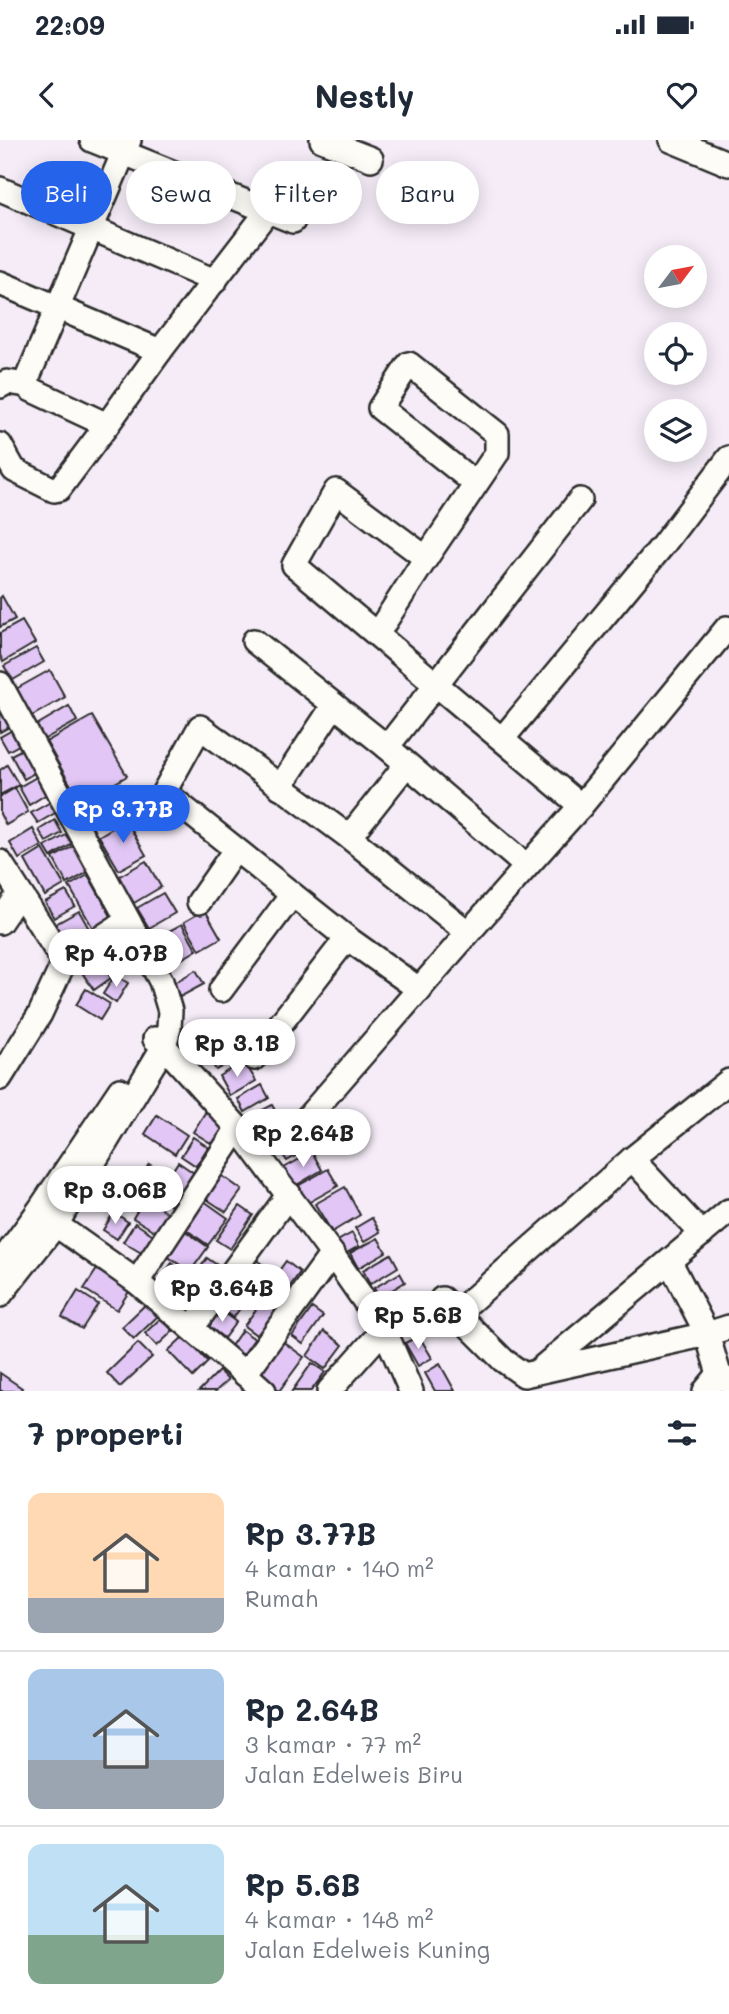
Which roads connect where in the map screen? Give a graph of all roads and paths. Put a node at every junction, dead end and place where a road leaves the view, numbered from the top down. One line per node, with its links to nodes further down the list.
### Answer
1 (92, 140): 4 (street)
2 (322, 140): 5 (street)
3 (671, 140): 6 (street)
4 (126, 147): 8 (street); 10 (street)
5 (371, 159)
6 (729, 164)
7 (0, 189): 10 (street)
8 (250, 204)
9 (258, 224): 11 (street)
10 (91, 227): 11 (street); 13 (street)
11 (215, 281): 14 (street)
12 (0, 283): 13 (street)
13 (57, 307): 14 (street); 15 (street)
14 (160, 351): 17 (street)
15 (27, 385): 16 (street); 17 (street)
16 (0, 386)
17 (107, 425): 18 (street)
18 (0, 444)
19 (729, 458): 29 (street)
20 (476, 484): 20 (street); 22 (street)
21 (580, 500): 27 (street)
22 (426, 558): 24 (street); 24 (street)
23 (727, 628): 33 (street)
24 (377, 634): 27 (street)
25 (254, 641): 28 (street)
26 (0, 684): 41 (street)
27 (438, 684): 29 (street); 30 (street)
28 (334, 705): 30 (street); 32 (street)
29 (503, 738): 33 (street)
30 (387, 747): 31 (street)
31 (406, 765): 34 (street); 37 (street)
32 (280, 787): 34 (street); 35 (street)
33 (581, 806): 37 (street)
34 (349, 837): 43 (street)
35 (235, 850): 39 (street); 40 (street)
36 (0, 862): 38 (street)
37 (526, 866): 43 (street)
38 (19, 894): 42 (street); 45 (street)
39 (292, 895): 44 (street); 46 (street)
40 (199, 902)
41 (127, 921): 45 (street); 48 (street)
42 (0, 922)
43 (467, 932): 47 (street)
44 (347, 938): 47 (street); 49 (street)
45 (64, 962): 50 (street)
46 (221, 990)
47 (420, 990): 52 (street)
48 (163, 1038): 53 (street); 57 (street)
49 (254, 1058)
50 (0, 1078)
51 (729, 1082): 54 (street)
52 (308, 1117)
53 (238, 1128): 55 (street); 62 (street)
54 (632, 1159): 58 (street); 69 (street)
55 (289, 1194): 59 (street); 65 (street)
56 (729, 1211): 58 (street)
57 (48, 1218): 61 (street); 62 (street); 63 (street)
58 (702, 1234): 60 (street)
59 (332, 1254): 66 (street); 68 (street)
60 (670, 1262): 67 (street); 69 (street)
61 (0, 1264)
62 (137, 1282): 65 (street)
63 (0, 1295)
64 (729, 1327): 67 (street)
65 (191, 1328): 68 (street)
66 (384, 1329): 72 (street); 73 (street)
67 (707, 1334): 69 (street); 70 (street)
68 (245, 1374): 71 (street)
69 (532, 1375)
70 (718, 1382)
71 (264, 1391)
72 (329, 1391)
73 (411, 1391)

